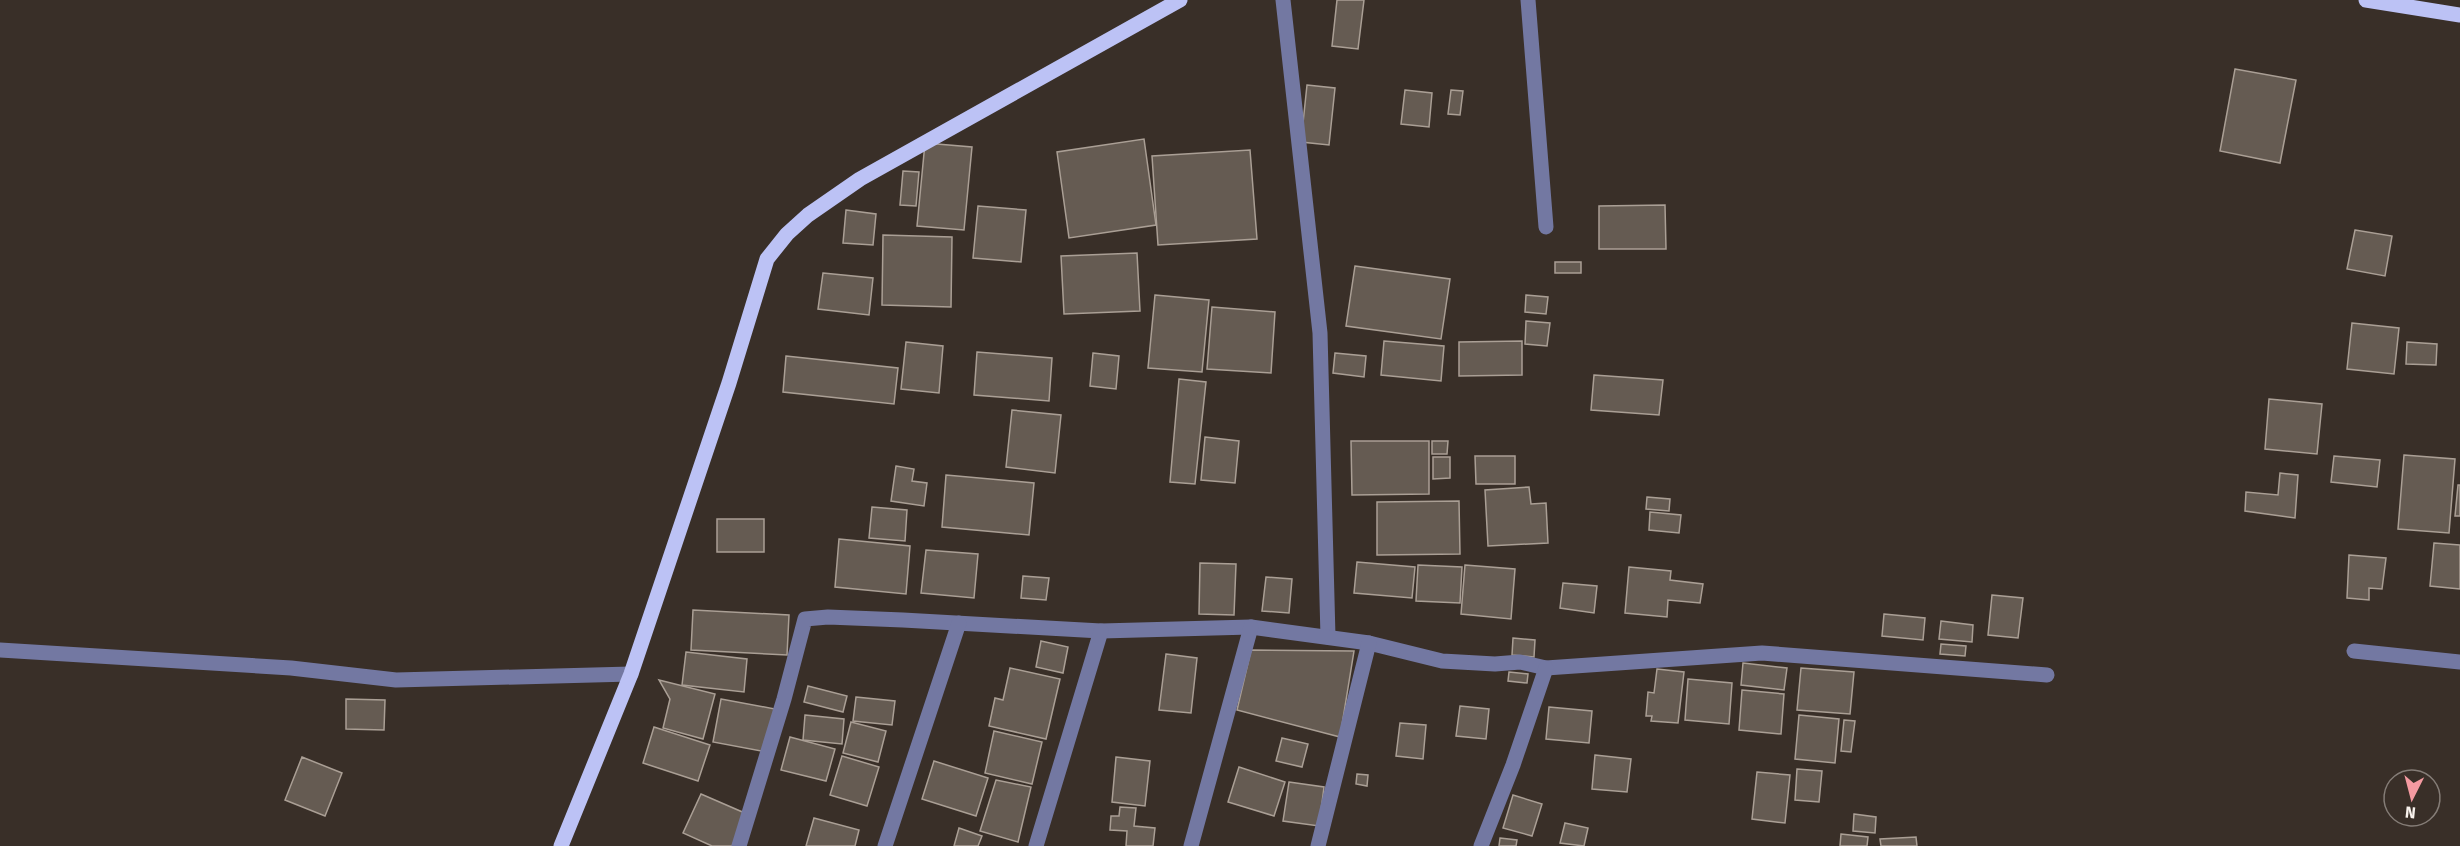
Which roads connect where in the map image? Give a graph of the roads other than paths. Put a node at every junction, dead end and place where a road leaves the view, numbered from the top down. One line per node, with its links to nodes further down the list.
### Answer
1 (1180, 0): 16 (main road)
2 (1283, 0): 10 (street)
3 (1528, 0): 6 (street)
4 (2366, 0): 5 (main road)
5 (2460, 15)
6 (1546, 227)
7 (959, 623): 9 (street); 19 (street); 20 (street)
8 (1251, 627): 9 (street); 10 (street); 22 (street)
9 (1101, 631): 21 (street)
10 (1328, 637): 11 (street)
11 (1369, 643): 15 (street); 23 (street)
12 (0, 650): 16 (street)
13 (2354, 651): 14 (street)
14 (2460, 662)
15 (1546, 668): 17 (street); 24 (street)
16 (631, 674): 18 (main road)
17 (2047, 675)
18 (561, 846)
19 (739, 846)
20 (885, 846)
21 (1036, 846)
22 (1191, 846)
23 (1318, 846)
24 (1481, 846)

